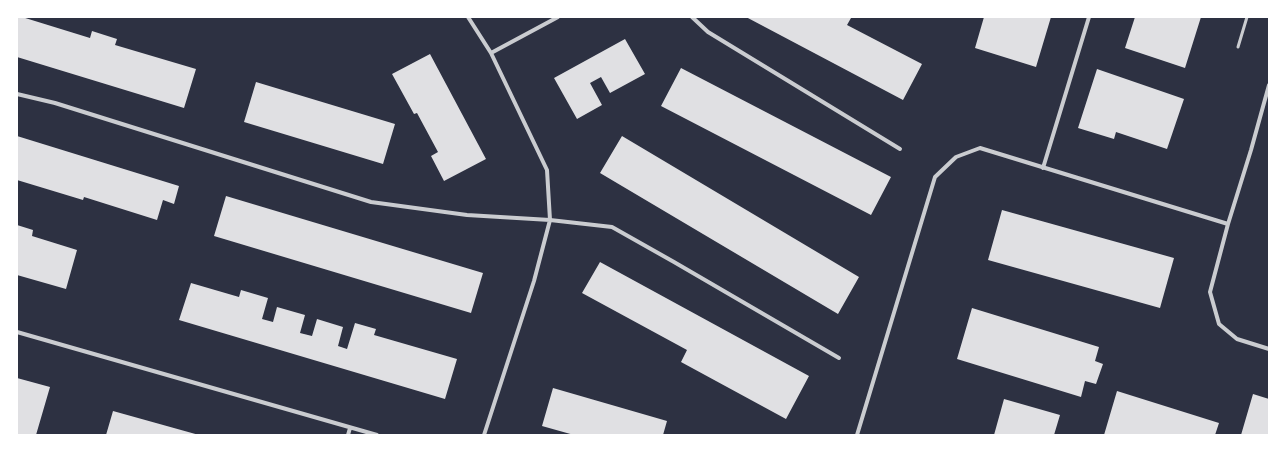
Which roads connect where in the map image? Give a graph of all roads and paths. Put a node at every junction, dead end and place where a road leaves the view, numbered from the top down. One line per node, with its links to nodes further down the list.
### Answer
1 (468, 17): 7 (street)
2 (558, 17): 7 (street)
3 (692, 17): 10 (street)
4 (1089, 17): 11 (street)
5 (1247, 17): 6 (lane)
6 (1238, 47)
7 (491, 53): 12 (street)
8 (1269, 85): 13 (street)
9 (17, 94): 12 (street)
10 (900, 149)
11 (1043, 168): 13 (street); 21 (street)
12 (550, 220): 16 (street); 20 (street)
13 (1228, 224): 15 (street)
14 (17, 332): 17 (street)
15 (1269, 349)
16 (839, 358)
17 (350, 428): 18 (street); 19 (street)
18 (348, 435)
19 (377, 435)
20 (484, 435)
21 (857, 435)

